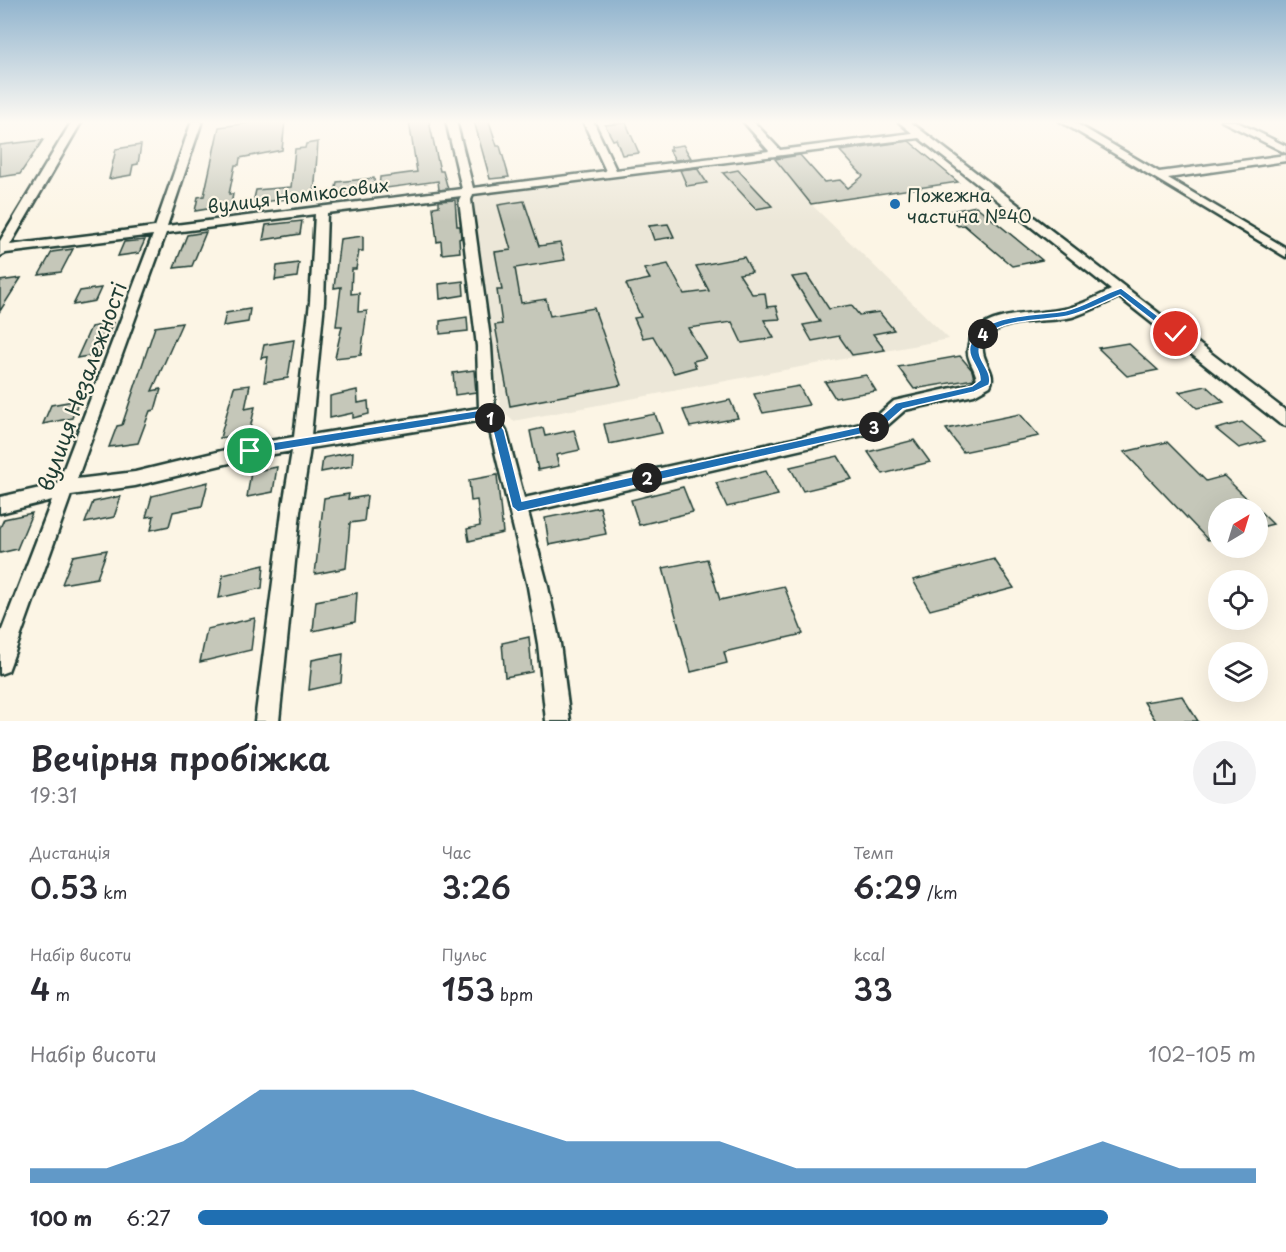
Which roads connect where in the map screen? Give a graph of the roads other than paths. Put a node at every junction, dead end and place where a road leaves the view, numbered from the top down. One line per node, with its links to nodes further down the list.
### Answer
1 (57, 155): 14 (street)
2 (186, 155): 13 (street, вулиця Незалежності)
3 (459, 155): 11 (street)
4 (604, 155): 9 (street)
5 (764, 155): 9 (street, вулиця Номікосових)
6 (946, 155): 16 (street)
7 (1121, 155): 10 (street)
8 (1286, 158): 10 (street)
9 (613, 174): 11 (street, вулиця Номікосових)
10 (1156, 176): 15 (street)
11 (468, 192): 12 (street, вулиця Номікосових); 17 (street)
12 (321, 210): 13 (street, вулиця Номікосових); 19 (street)
13 (160, 230): 14 (street, вулиця Номікосових); 20 (street, вулиця Незалежності)
14 (0, 251)
15 (1286, 253)
16 (1121, 291): 18 (street); 22 (street)
17 (487, 412): 19 (street); 22 (street)
18 (1286, 420)
19 (302, 442): 20 (street); 24 (street)
20 (64, 491): 21 (street); 23 (street, вулиця Незалежності)
21 (0, 505)
22 (518, 507): 25 (street)
23 (0, 663)
24 (267, 721)
25 (558, 721)

